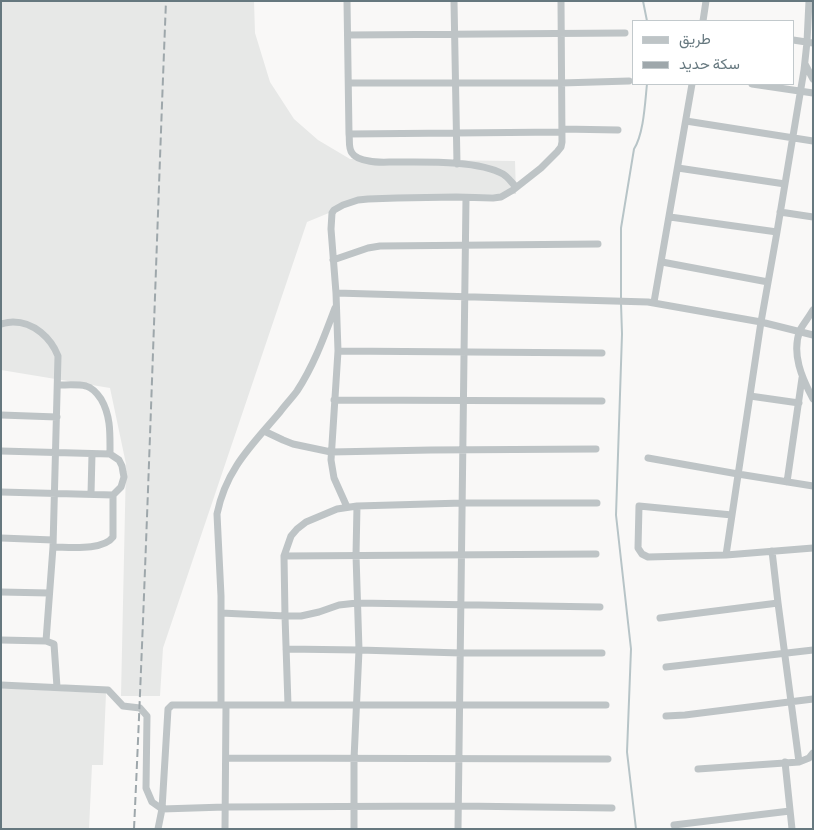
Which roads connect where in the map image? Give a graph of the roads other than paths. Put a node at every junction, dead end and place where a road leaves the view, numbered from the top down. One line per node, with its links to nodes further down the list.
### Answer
1 (347, 1): 10 (street)
2 (454, 1): 7 (street)
3 (561, 1): 8 (street)
4 (706, 1): 6 (street)
5 (809, 1): 12 (street)
6 (703, 20)
7 (454, 34): 8 (street); 10 (street); 17 (street)
8 (561, 34): 9 (street); 18 (street)
9 (625, 34)
10 (348, 35): 16 (street)
11 (794, 40): 12 (street)
12 (810, 42): 13 (street)
13 (804, 64): 14 (street); 21 (street)
14 (813, 79)
15 (629, 81): 18 (street)
16 (348, 83): 17 (street); 27 (street)
17 (455, 83): 18 (street); 26 (street)
18 (562, 83): 25 (street)
19 (692, 85): 23 (street)
20 (760, 85): 21 (street)
21 (800, 90): 22 (street); 28 (street)
22 (813, 93)
23 (686, 121): 28 (street); 31 (street)
24 (618, 130): 25 (street)
25 (562, 131): 26 (street); 33 (street)
26 (456, 133): 27 (street); 30 (street)
27 (349, 134): 30 (street)
28 (792, 138): 29 (street); 32 (street)
29 (813, 141)
30 (457, 164): 33 (street)
31 (678, 168): 32 (street); 36 (street)
32 (785, 184): 35 (street)
33 (516, 187): 34 (street)
34 (466, 198): 40 (street); 41 (street)
35 (780, 212): 37 (street); 38 (street)
36 (670, 217): 38 (street); 42 (street)
37 (813, 217)
38 (777, 232): 43 (street)
39 (598, 244): 40 (street)
40 (466, 245): 41 (street); 45 (street)
41 (333, 260): 44 (street)
42 (662, 262): 43 (street); 46 (street)
43 (768, 282): 49 (street)
44 (336, 293): 45 (street); 47 (street)
45 (465, 297): 46 (street); 54 (street)
46 (654, 302): 49 (street)
47 (336, 306): 53 (street); 66 (street)
48 (813, 310): 51 (street)
49 (761, 322): 51 (street); 58 (street)
50 (1, 324): 57 (street)
51 (800, 332): 52 (street); 56 (street)
52 (813, 335)
53 (338, 351): 54 (street); 60 (street)
54 (464, 352): 55 (street); 61 (street)
55 (602, 354)
56 (802, 378): 59 (street); 63 (street)
57 (58, 385): 65 (street); 73 (street)
58 (750, 396): 63 (street); 75 (street)
59 (813, 399)
60 (334, 400): 61 (street); 70 (street)
61 (464, 401): 62 (street); 67 (street)
62 (602, 401)
63 (799, 403): 76 (street)
64 (1, 415): 65 (street)
65 (57, 417): 71 (street)
66 (264, 431): 70 (street); 102 (street)
67 (463, 449): 68 (street); 70 (street); 83 (street)
68 (596, 449)
69 (1, 451): 71 (street)
70 (331, 452): 85 (street)
71 (56, 453): 72 (street); 79 (street)
72 (92, 454): 73 (street); 80 (street)
73 (110, 454): 81 (street)
74 (648, 458): 75 (street)
75 (738, 474): 76 (street); 86 (street)
76 (787, 482): 77 (street)
77 (813, 486)
78 (1, 492): 79 (street)
79 (55, 493): 80 (street); 88 (street)
80 (91, 494): 81 (street)
81 (113, 495): 88 (street)
82 (597, 503): 83 (street)
83 (462, 504): 84 (street); 91 (street)
84 (357, 506): 85 (street); 93 (street)
85 (347, 507): 95 (street)
86 (732, 515): 94 (street); 94 (street)
87 (1, 538): 88 (street)
88 (53, 544): 97 (street)
89 (813, 548): 90 (street)
90 (772, 551): 94 (street); 100 (street)
91 (462, 554): 92 (street); 93 (street); 99 (street)
92 (596, 554)
93 (356, 555): 95 (street); 98 (street)
94 (726, 555)
95 (284, 556): 103 (street)
96 (1, 592): 97 (street)
97 (49, 593): 106 (street)
98 (357, 603): 99 (street); 103 (street); 108 (street)
99 (461, 604): 101 (street); 110 (street)
100 (778, 604): 104 (street); 112 (street)
101 (600, 607)
102 (221, 613): 103 (street); 118 (street)
103 (285, 616): 107 (street)
104 (660, 618)
105 (1, 640): 106 (street)
106 (46, 641): 115 (street)
107 (286, 649): 108 (street); 119 (street)
108 (359, 650): 110 (street); 120 (street)
109 (813, 650): 112 (street)
110 (461, 653): 111 (street); 121 (street)
111 (602, 653)
112 (785, 654): 113 (street); 117 (street)
113 (666, 667)
114 (1, 685): 115 (street)
115 (57, 687): 136 (street)
116 (813, 699): 117 (street)
117 (791, 701): 123 (street); 130 (street)
118 (224, 705): 119 (street); 124 (street); 136 (street)
119 (288, 705): 120 (street)
120 (356, 705): 121 (street); 127 (street)
121 (460, 705): 122 (street); 125 (street)
122 (606, 705)
123 (666, 716)
124 (226, 758): 127 (street); 133 (street)
125 (459, 758): 127 (street); 128 (street); 132 (street)
126 (811, 758): 130 (street)
127 (354, 759): 134 (street)
128 (608, 759)
129 (785, 762): 130 (street); 131 (street); 137 (street)
130 (799, 762)
131 (698, 769)
132 (459, 806): 134 (street); 135 (street); 142 (street)
133 (225, 807): 134 (street); 136 (street); 140 (street)
134 (354, 807): 141 (street)
135 (612, 808)
136 (162, 809): 139 (street)
137 (790, 811): 138 (street); 143 (street)
138 (674, 825)
139 (158, 829)
140 (225, 829)
141 (354, 829)
142 (458, 829)
143 (792, 829)

